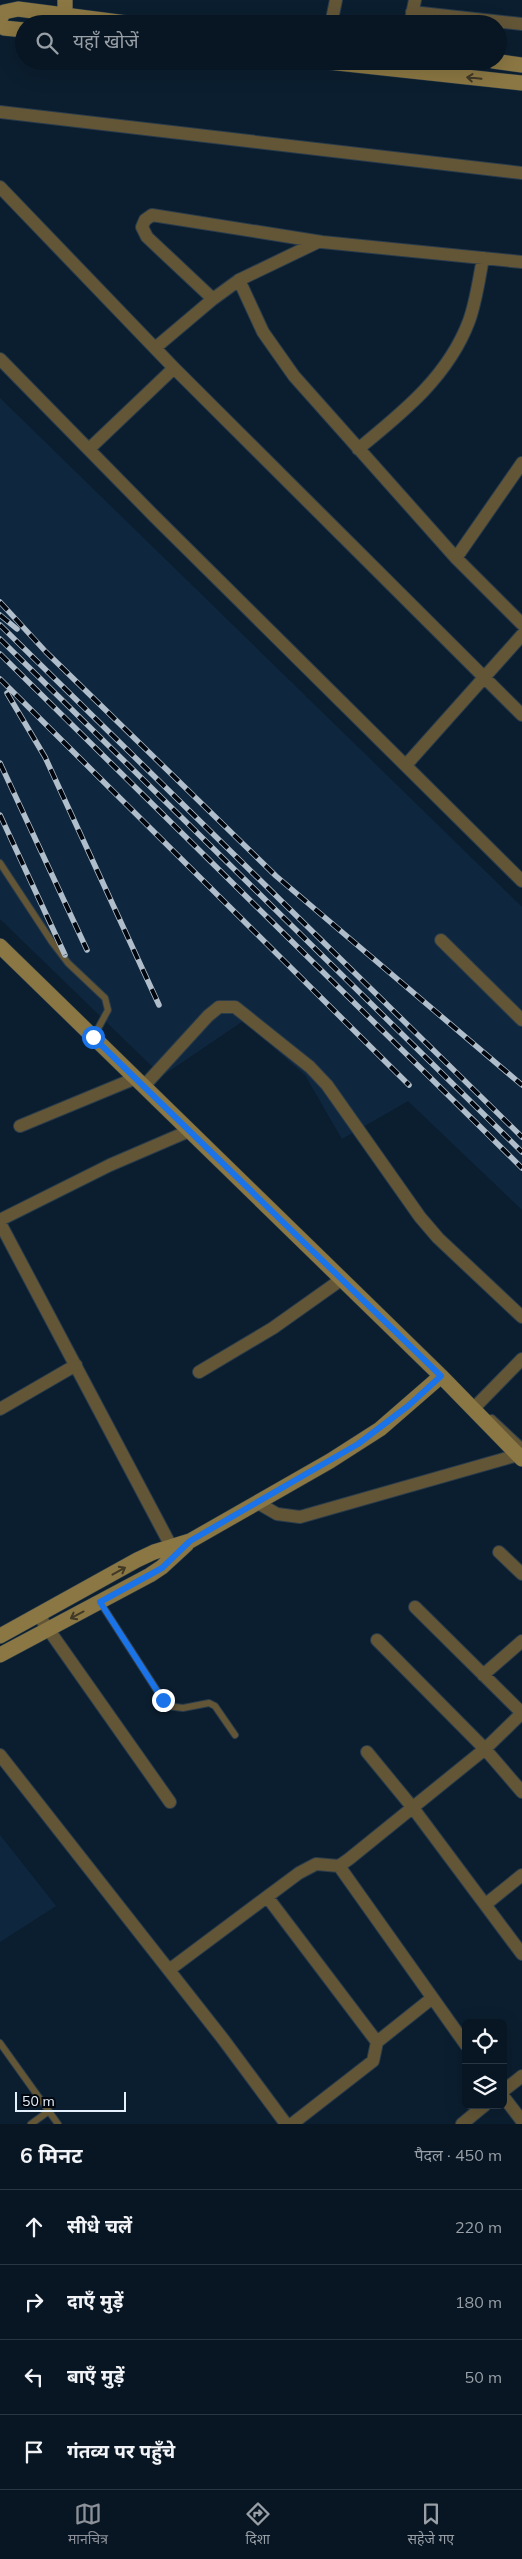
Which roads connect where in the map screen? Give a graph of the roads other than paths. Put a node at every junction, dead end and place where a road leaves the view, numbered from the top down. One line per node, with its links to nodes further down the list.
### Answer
1 (65, 0): 5 (street)
2 (336, 0): 6 (street)
3 (412, 12): 7 (street)
4 (44, 15): 9 (street)
5 (65, 15)
6 (333, 15)
7 (440, 15)
8 (507, 22): 10 (street)
9 (1, 23): 11 (street)
10 (522, 24)
11 (15, 27)
12 (507, 63): 13 (street)
13 (522, 65)
14 (399, 70): 15 (street, one-way to 14)
15 (522, 83)
16 (0, 112): 17 (street)
17 (522, 173)
18 (0, 187): 24 (street)
19 (318, 242): 20 (street); 22 (street); 23 (street)
20 (484, 258): 21 (street); 27 (street)
21 (522, 262)
22 (239, 280): 23 (street); 27 (street)
23 (213, 299): 24 (street)
24 (155, 348): 26 (street)
25 (0, 359): 28 (street)
26 (174, 368): 28 (street); 33 (street)
27 (358, 449): 30 (street)
28 (89, 450): 35 (street)
29 (522, 463): 30 (street)
30 (456, 558): 31 (street)
31 (522, 624)
32 (522, 635): 33 (street)
33 (484, 678): 34 (street); 35 (street)
34 (522, 715)
35 (406, 765): 37 (street)
36 (0, 863): 41 (lane)
37 (522, 881)
38 (441, 940): 40 (street)
39 (0, 946): 41 (street)
40 (522, 1020)
41 (93, 1037): 42 (street)
42 (140, 1082): 43 (street); 44 (street); 48 (street)
43 (20, 1126)
44 (189, 1130): 45 (street); 47 (street)
45 (0, 1222): 46 (street)
46 (3, 1238): 50 (street)
47 (342, 1279): 51 (street); 52 (street)
48 (522, 1317)
49 (522, 1360): 54 (street)
50 (76, 1365): 53 (street); 58 (street)
51 (199, 1372)
52 (441, 1376): 54 (street); 56 (street)
53 (0, 1409)
54 (478, 1414): 55 (street)
55 (521, 1453): 56 (street)
56 (258, 1503): 57 (street)
57 (190, 1541): 58 (street); 61 (street)
58 (171, 1546): 63 (street, one-way to 58)
59 (499, 1552): 60 (street)
60 (522, 1574)
61 (100, 1602): 64 (street, one-way to 64); 70 (lane)
62 (415, 1607): 69 (street)
63 (39, 1616): 64 (street); 65 (street)
64 (50, 1629): 68 (street); 75 (street)
65 (0, 1636)
66 (378, 1640): 71 (street)
67 (522, 1641): 69 (street)
68 (0, 1655)
69 (483, 1675): 71 (street)
70 (235, 1735)
71 (485, 1749): 74 (street); 76 (street)
72 (367, 1752): 76 (street)
73 (0, 1755): 82 (street)
74 (522, 1792)
75 (170, 1802)
76 (414, 1808): 77 (street); 80 (street)
77 (339, 1866): 79 (street); 83 (street)
78 (522, 1875): 80 (street)
79 (268, 1898): 82 (street); 85 (street)
80 (486, 1904): 81 (street)
81 (522, 1954)
82 (169, 1970): 95 (street)
83 (431, 1999): 84 (street); 85 (street)
84 (462, 2040)
85 (376, 2042): 96 (street)
86 (0, 2043): 91 (lane)
87 (522, 2076): 88 (street)
88 (507, 2088)
89 (507, 2101): 92 (street)
90 (480, 2109): 97 (street)
91 (49, 2111): 93 (lane); 94 (lane)
92 (522, 2121)
93 (31, 2124)
94 (58, 2124)
95 (286, 2124)
96 (292, 2124)
97 (462, 2124)

